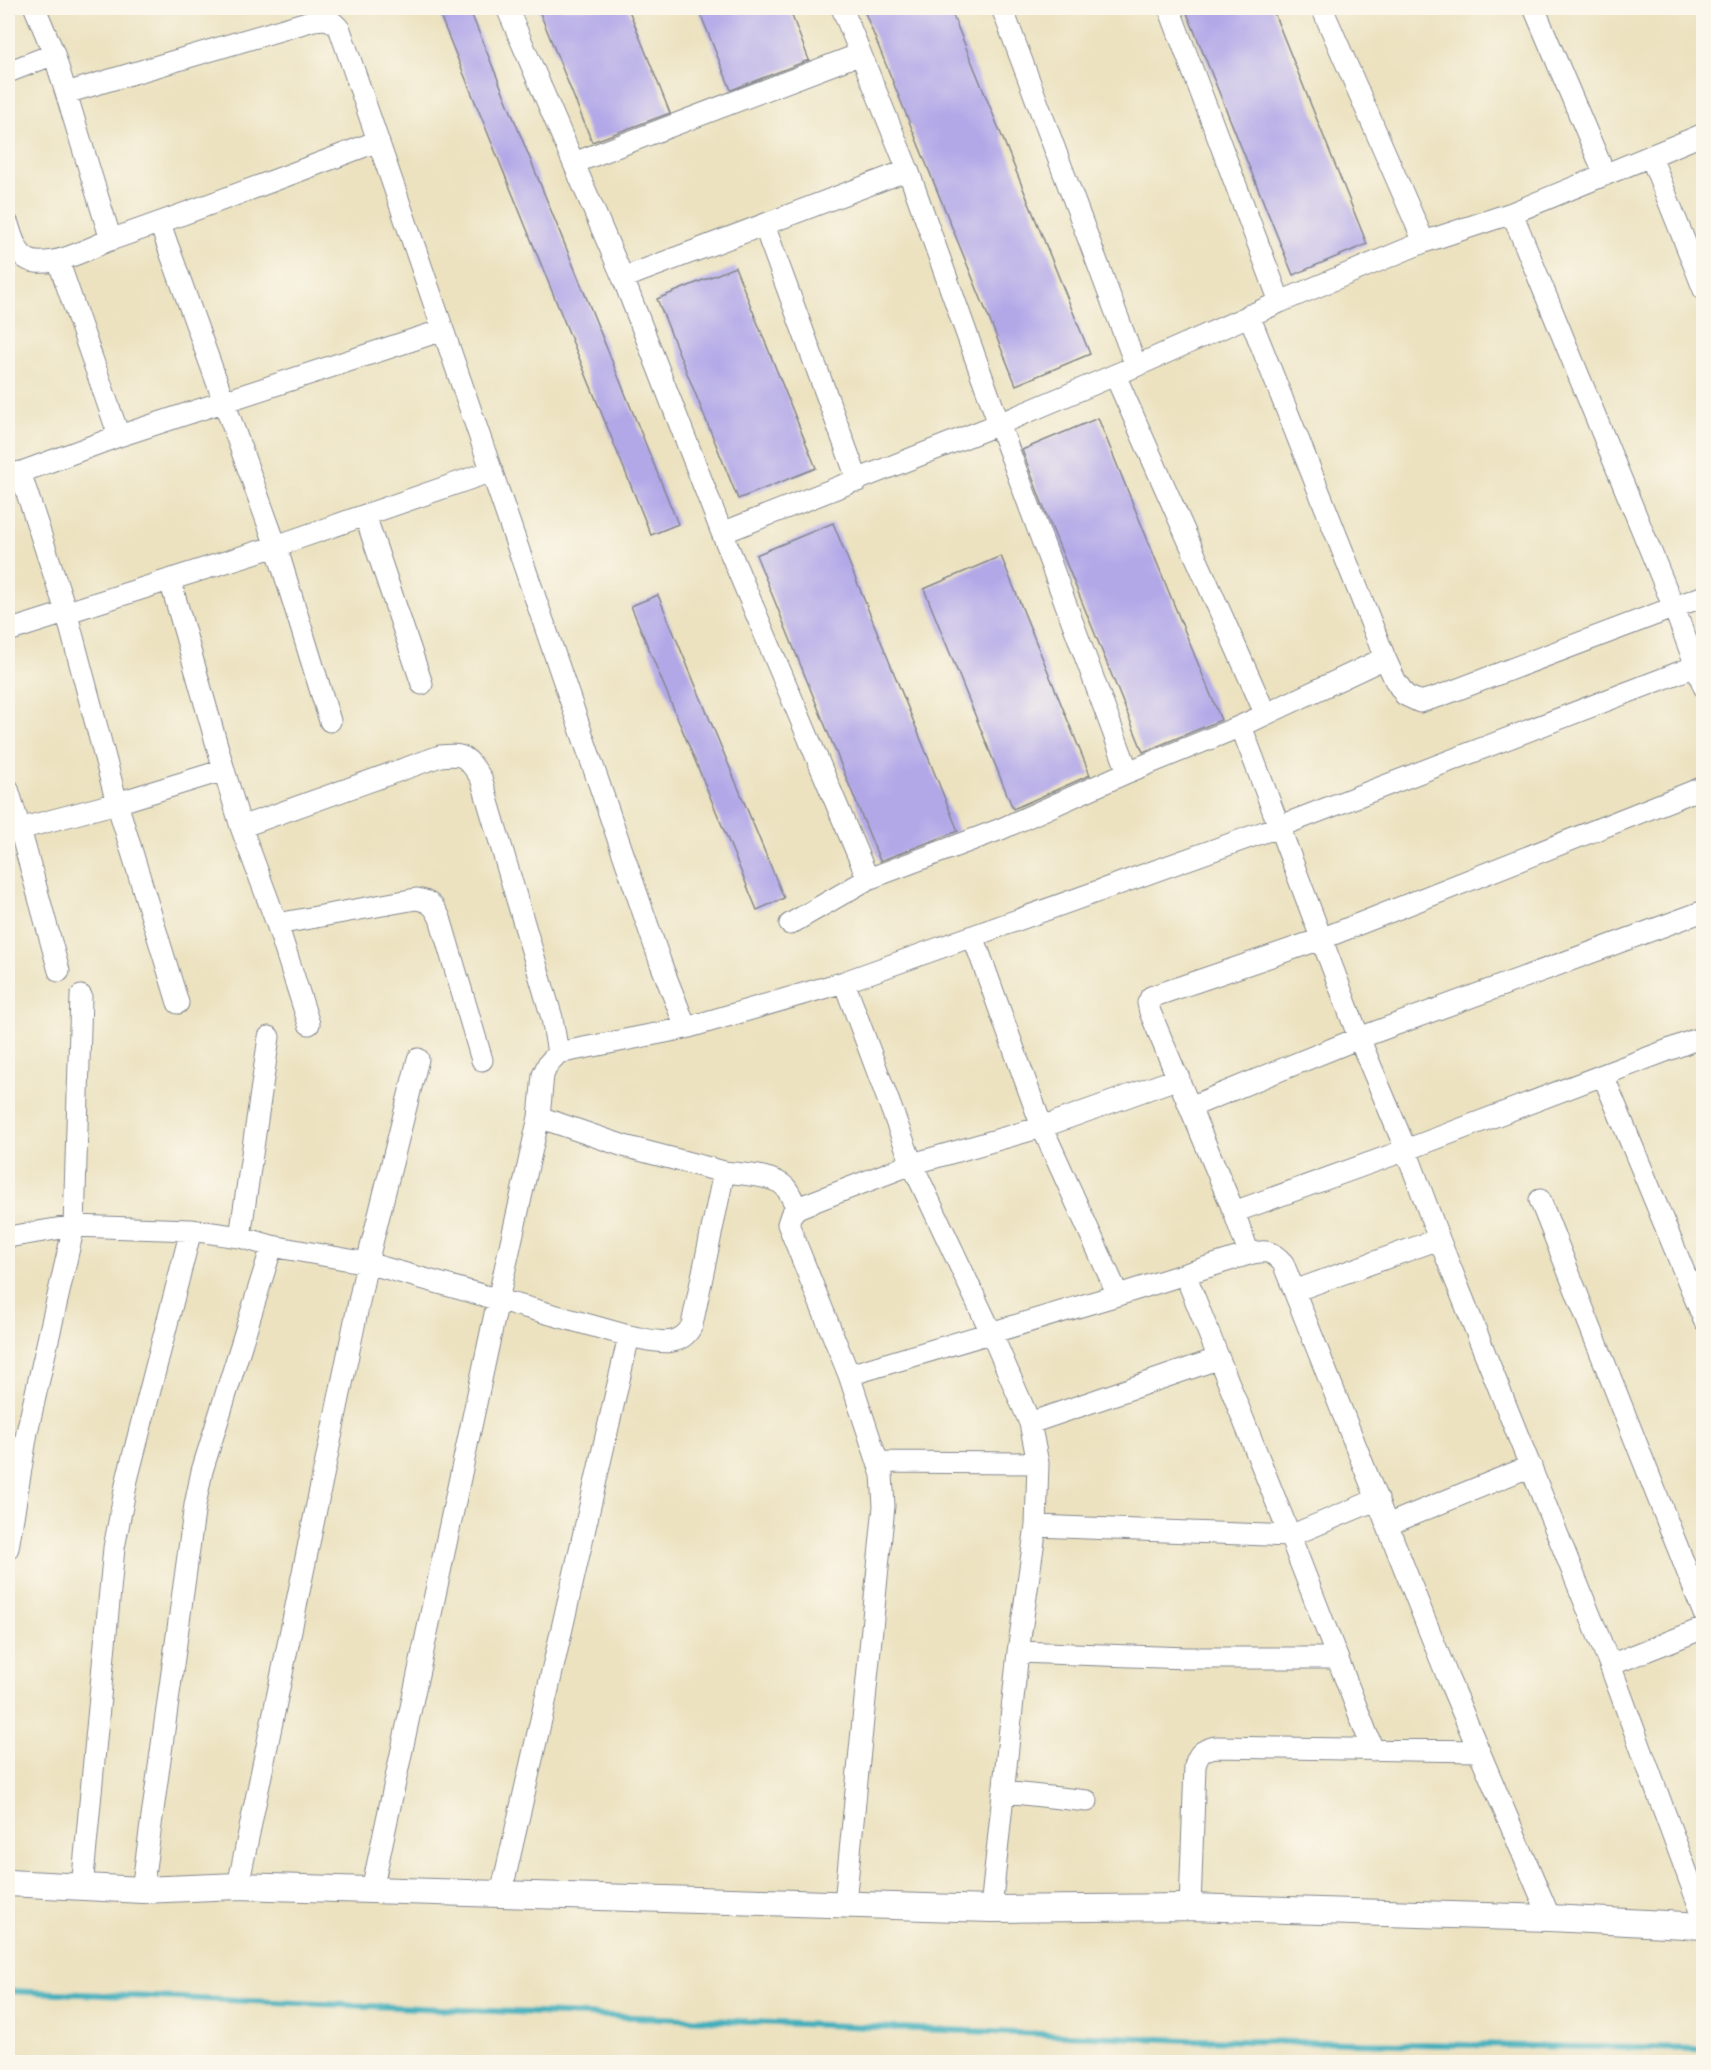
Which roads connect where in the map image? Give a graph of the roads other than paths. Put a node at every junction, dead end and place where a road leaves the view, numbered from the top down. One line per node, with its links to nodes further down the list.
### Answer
1 (36, 8): 8 (street)
2 (507, 8): 15 (street)
3 (843, 8): 9 (street)
4 (1002, 8): 30 (street)
5 (1169, 8): 27 (street)
6 (1322, 8): 23 (street)
7 (1534, 8): 17 (street)
8 (54, 54): 10 (street); 11 (street)
9 (860, 54): 15 (street); 16 (street)
10 (8, 72)
11 (66, 93): 13 (street); 22 (street)
12 (1704, 134): 14 (street)
13 (378, 141): 20 (street); 29 (street)
14 (1651, 157): 17 (street); 26 (street)
15 (574, 163): 25 (street)
16 (908, 170): 21 (street); 33 (street)
17 (1605, 175): 18 (street)
18 (1512, 213): 23 (street); 43 (street)
19 (8, 224): 24 (street)
20 (160, 224): 22 (street); 32 (street)
21 (764, 225): 25 (street); 37 (street)
22 (111, 240): 24 (street)
23 (1425, 242): 27 (street)
24 (58, 260): 34 (street)
25 (623, 278): 39 (street)
26 (1704, 290)
27 (1280, 302): 28 (street)
28 (1249, 315): 30 (street); 46 (street)
29 (443, 330): 32 (street); 35 (street)
30 (1136, 366): 31 (street)
31 (1115, 375): 33 (street); 50 (street)
32 (224, 401): 34 (street); 40 (street)
33 (999, 424): 37 (street); 54 (street)
34 (119, 436): 36 (street)
35 (492, 471): 38 (street); 72 (street)
36 (14, 475): 44 (street)
37 (858, 481): 39 (street)
38 (365, 515): 40 (street); 48 (street)
39 (722, 533): 61 (street)
40 (276, 546): 41 (street); 51 (street)
41 (170, 580): 44 (street); 53 (street)
42 (1704, 596): 43 (street)
43 (1674, 608): 46 (street); 47 (street)
44 (66, 611): 45 (street); 57 (street)
45 (8, 631)
46 (1385, 658): 50 (street)
47 (1695, 666): 49 (street); 59 (street)
48 (422, 684)
49 (1704, 687)
50 (1265, 713): 52 (street)
51 (330, 721)
52 (1241, 726): 54 (street); 59 (street)
53 (224, 770): 57 (street); 58 (street)
54 (1128, 772): 61 (street)
55 (1704, 787): 66 (street)
56 (8, 789): 60 (street)
57 (117, 803): 60 (street); 70 (street)
58 (241, 826): 63 (street); 76 (street)
59 (1278, 827): 65 (street); 66 (street)
60 (14, 831): 67 (street)
61 (868, 879): 64 (street)
62 (1704, 911): 74 (street)
63 (277, 924): 71 (street); 78 (street)
64 (790, 924)
65 (973, 936): 68 (street); 83 (street)
66 (1321, 939): 74 (street); 80 (street)
67 (58, 971)
68 (844, 982): 72 (street); 85 (street)
69 (81, 996): 90 (street)
70 (178, 1003)
71 (309, 1024)
72 (686, 1028): 76 (street)
73 (269, 1037): 93 (street)
74 (1359, 1038): 81 (street); 84 (street)
75 (1704, 1038): 79 (street)
76 (558, 1053): 82 (street)
77 (418, 1059): 97 (street)
78 (482, 1060)
79 (1603, 1075): 84 (street); 102 (street)
80 (1179, 1078): 81 (street); 83 (street)
81 (1190, 1107): 89 (street)
82 (539, 1117): 86 (street); 101 (street)
83 (1042, 1127): 85 (street); 100 (street)
84 (1406, 1150): 89 (street); 94 (street)
85 (912, 1164): 88 (street); 103 (street)
86 (724, 1172): 88 (street); 104 (street)
87 (1540, 1200): 116 (street)
88 (797, 1208): 106 (street)
89 (1234, 1212): 96 (street)
90 (74, 1226): 91 (street); 92 (street); 115 (street)
91 (191, 1230): 93 (street); 127 (street)
92 (8, 1237)
93 (240, 1237): 95 (street)
94 (1439, 1239): 99 (street); 110 (street)
95 (272, 1246): 97 (street); 128 (street)
96 (1249, 1254): 98 (street); 99 (street)
97 (367, 1263): 101 (street); 126 (street)
98 (1185, 1274): 100 (street); 105 (street)
99 (1294, 1291): 111 (street)
100 (1118, 1295): 103 (street)
101 (498, 1300): 104 (street); 129 (street)
102 (1704, 1320)
103 (991, 1332): 106 (street); 107 (street)
104 (629, 1336): 130 (street)
105 (1217, 1359): 107 (street); 114 (street)
106 (849, 1375): 108 (street)
107 (1030, 1424): 109 (street)
108 (878, 1462): 109 (street); 131 (street)
109 (1038, 1463): 113 (street)
110 (1531, 1466): 112 (street); 120 (street)
111 (1378, 1499): 112 (street); 114 (street)
112 (1387, 1525): 122 (street)
113 (1036, 1526): 114 (street); 118 (street)
114 (1290, 1536): 119 (street)
115 (8, 1548)
116 (1704, 1614)
117 (1704, 1628): 120 (street)
118 (1018, 1652): 119 (street); 123 (street)
119 (1337, 1658): 121 (street)
120 (1610, 1665): 135 (street)
121 (1373, 1750): 122 (street); 132 (street)
122 (1479, 1750): 134 (street)
123 (1004, 1792): 124 (street); 133 (street)
124 (1087, 1801)
125 (8, 1883): 127 (street)
126 (238, 1887): 128 (street); 129 (street)
127 (82, 1888): 128 (street)
128 (142, 1890)
129 (372, 1890): 130 (street)
130 (501, 1894): 131 (street)
131 (845, 1903): 133 (street)
132 (1190, 1907): 133 (street); 134 (street)
133 (991, 1909)
134 (1550, 1918): 136 (street)
135 (1704, 1918)
136 (1704, 1926)

